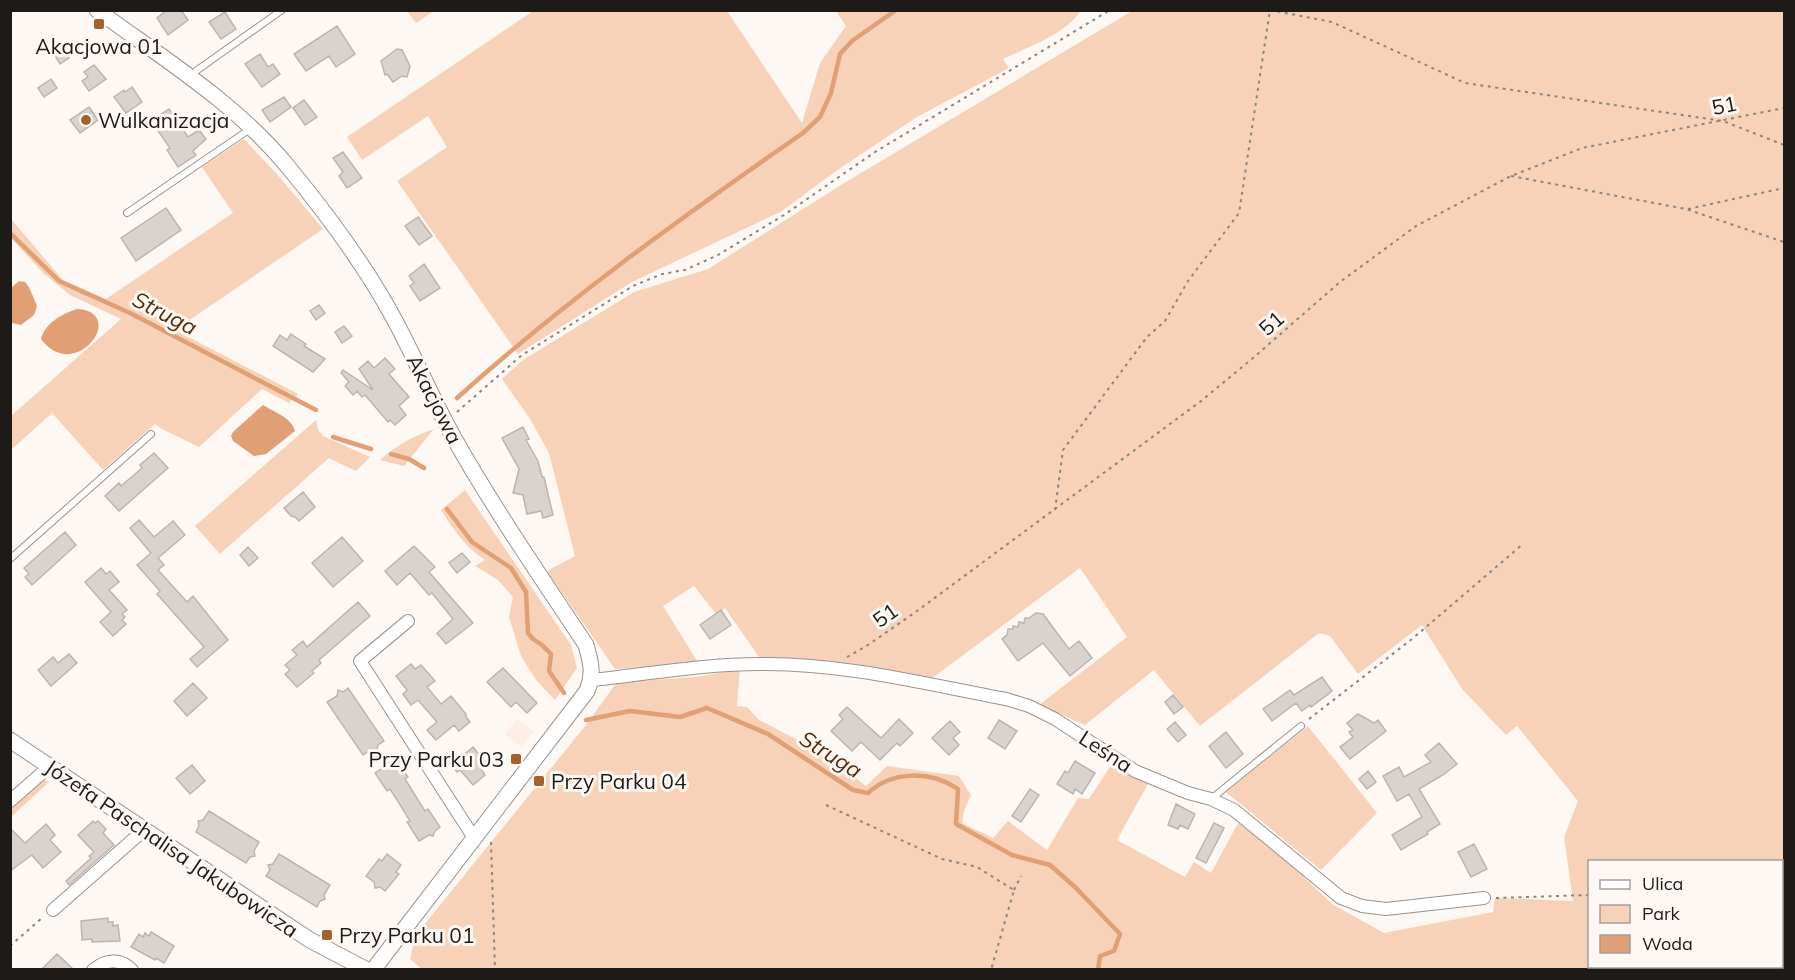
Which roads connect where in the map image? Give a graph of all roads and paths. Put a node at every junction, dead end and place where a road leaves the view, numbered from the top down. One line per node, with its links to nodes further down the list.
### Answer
1 (97, 10): 5 (street, Akacjowa)
2 (282, 10): 5 (lane)
3 (1110, 10): 15 (path)
4 (1270, 10): 7 (path); 17 (path)
5 (191, 78): 8 (street, Akacjowa)
6 (1785, 108): 7 (path, 51)
7 (1723, 121): 9 (path); 10 (path, 51)
8 (251, 128): 13 (lane); 15 (street, Akacjowa)
9 (1785, 146)
10 (1511, 176): 12 (path); 17 (path, 51)
11 (1785, 188): 12 (path)
12 (1686, 209): 14 (path)
13 (127, 213)
14 (1785, 242)
15 (444, 420): 22 (street, Akacjowa)
16 (151, 434): 19 (lane)
17 (1055, 510): 21 (path, 51)
18 (1523, 544): 23 (path)
19 (10, 559)
20 (408, 621): 30 (street)
21 (828, 667): 22 (street, Leśna); 26 (street, Leśna)
22 (592, 680): 30 (street)
23 (1301, 726): 26 (lane)
24 (10, 740): 25 (street, Józefa Paschalisa Jakubowicza)
25 (50, 766): 27 (street); 29 (street, Józefa Paschalisa Jakubowicza)
26 (1211, 799): 34 (street, Leśna)
27 (10, 801)
28 (826, 805): 32 (path)
29 (144, 830): 35 (street); 39 (street, Józefa Paschalisa Jakubowicza)
30 (478, 833): 40 (street); 41 (path)
31 (1021, 876): 32 (path)
32 (1014, 890): 42 (path)
33 (1588, 895): 34 (path)
34 (1484, 898)
35 (53, 910): 36 (path)
36 (10, 946)
37 (93, 969): 38 (street)
38 (132, 969)
39 (367, 969)
40 (374, 969)
41 (495, 969)
42 (991, 969)

